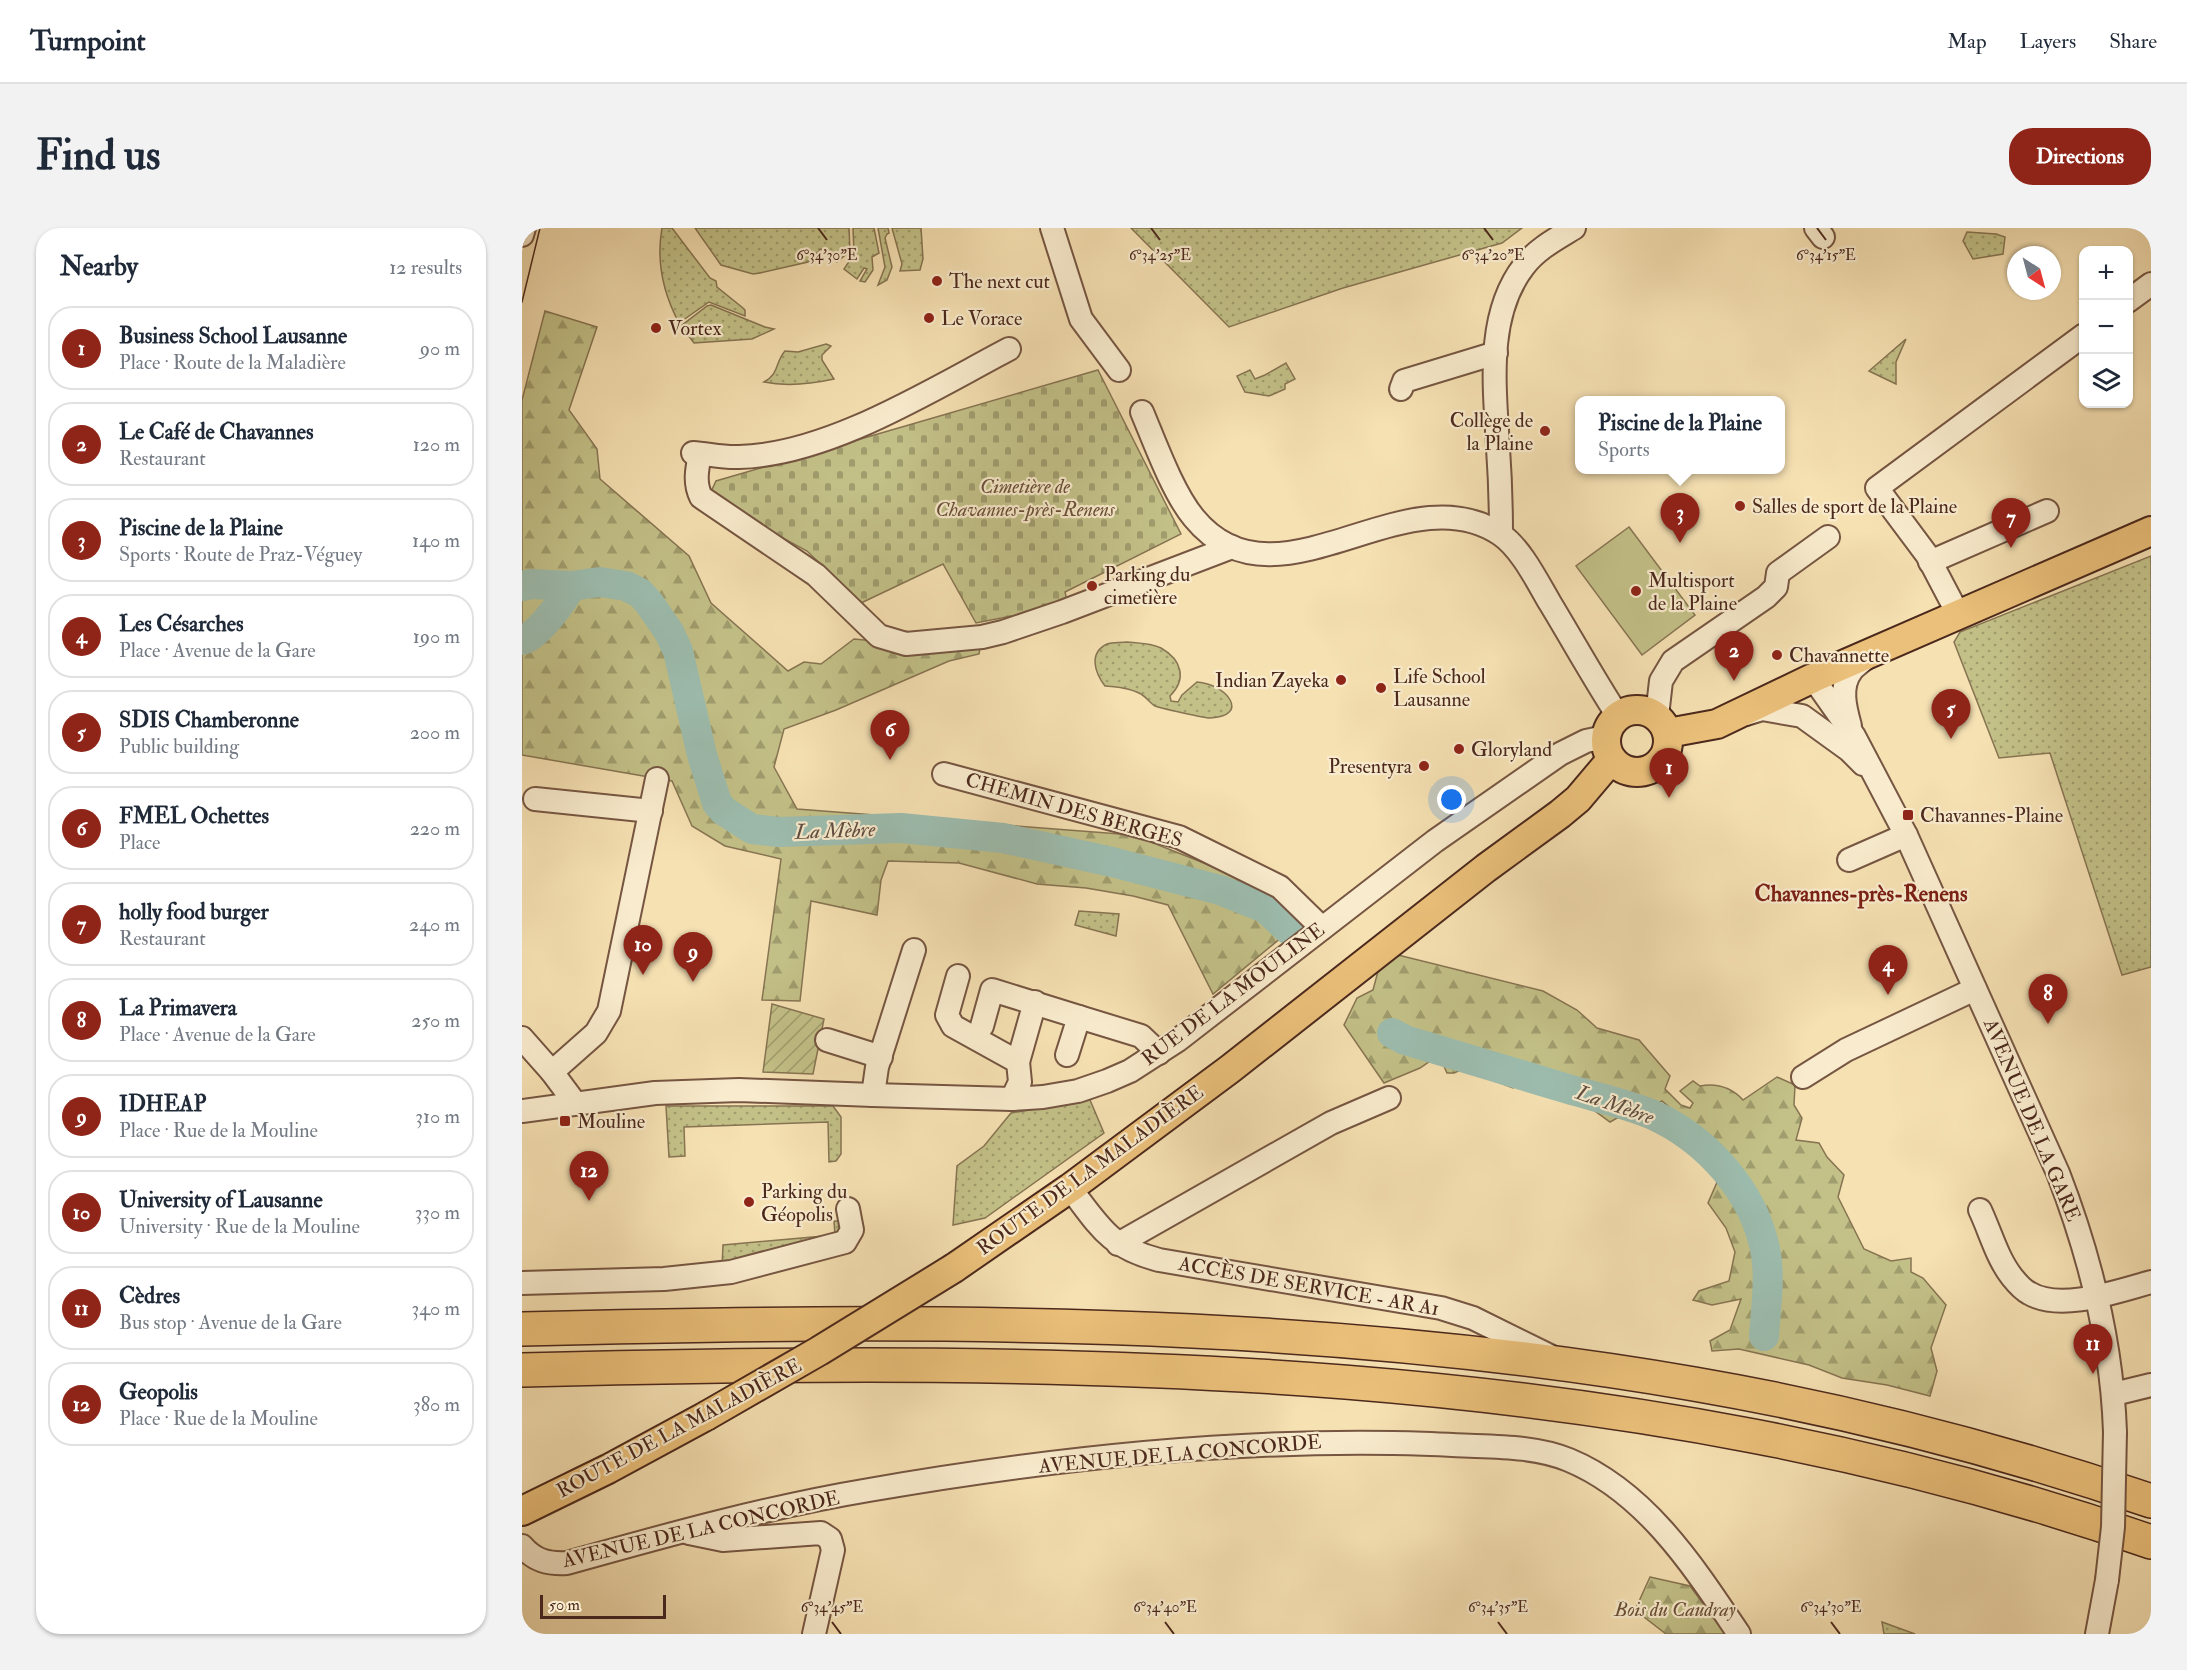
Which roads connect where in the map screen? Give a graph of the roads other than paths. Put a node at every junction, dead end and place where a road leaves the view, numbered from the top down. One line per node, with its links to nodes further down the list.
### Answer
1 (524, 228): 4 (street)
2 (1052, 228): 10 (street)
3 (1574, 228): 9 (street)
4 (522, 234)
5 (2151, 284): 6 (street)
6 (2129, 300)
7 (2079, 339): 18 (street)
8 (1009, 349): 17 (street)
9 (1496, 353): 11 (street); 15 (street)
10 (1119, 370)
11 (1401, 389)
12 (1142, 412): 17 (street)
13 (2047, 511): 18 (street)
14 (2151, 531): 19 (main road)
15 (1502, 534): 17 (street); 25 (street)
16 (1828, 537): 23 (street)
17 (1232, 547)
18 (1930, 562): 19 (street)
19 (1958, 614): 20 (main road)
20 (1875, 651): 21 (main road); 24 (street, AVENUE DE LA GARE)
21 (1813, 678): 22 (main road); 24 (street, AVENUE DE LA GARE)
22 (1717, 724): 23 (main road); 26 (street, AVENUE DE LA GARE)
23 (1662, 725): 25 (main road); 25 (main road)
24 (1854, 736): 26 (street, AVENUE DE LA GARE)
25 (1611, 738): 33 (street, RUE DE LA MOULINE); 53 (main road, ROUTE DE LA MALADIÈRE)
26 (1871, 771): 31 (street, AVENUE DE LA GARE)
27 (944, 774): 33 (street, CHEMIN DES BERGES)
28 (657, 779): 30 (street)
29 (535, 799): 30 (street)
30 (651, 811): 46 (street)
31 (1906, 835): 32 (street); 36 (street, AVENUE DE LA GARE)
32 (1849, 860)
33 (1322, 928): 42 (street, RUE DE LA MOULINE)
34 (914, 950): 44 (street)
35 (958, 976): 45 (street)
36 (1975, 989): 47 (street); 59 (street, AVENUE DE LA GARE)
37 (1035, 1002): 38 (street); 39 (street); 45 (street)
38 (1079, 1017): 42 (street); 43 (street)
39 (982, 1026)
40 (522, 1038): 46 (street)
41 (827, 1040): 44 (street)
42 (1160, 1053): 50 (street, RUE DE LA MOULINE)
43 (1067, 1055)
44 (880, 1057): 48 (street)
45 (1018, 1062): 50 (street)
46 (552, 1072): 51 (street)
47 (1803, 1077)
48 (873, 1095): 50 (street, RUE DE LA MOULINE); 51 (street, RUE DE LA MOULINE)
49 (1389, 1098): 56 (street)
50 (1012, 1099)
51 (575, 1103): 52 (street, RUE DE LA MOULINE)
52 (522, 1111)
53 (1070, 1188): 56 (street, ACCÈS DE SERVICE - AR A1); 66 (main road, ROUTE DE LA MALADIÈRE, bridge)
54 (848, 1209): 58 (street)
55 (1980, 1210): 59 (street)
56 (1118, 1245): 61 (street, ACCÈS DE SERVICE - AR A1)
57 (2146, 1280): 59 (street)
58 (522, 1283)
59 (2096, 1296): 64 (street, AVENUE DE LA GARE)
60 (522, 1329): 61 (highway)
61 (1565, 1364): 65 (highway)
62 (522, 1371): 68 (highway)
63 (2151, 1385): 64 (street)
64 (2114, 1394): 72 (street, AVENUE DE LA GARE, bridge)
65 (2151, 1501)
66 (522, 1511)
67 (679, 1532): 69 (street, AVENUE DE LA CONCORDE); 70 (street); 71 (street, AVENUE DE LA CONCORDE)
68 (2151, 1542)
69 (522, 1546)
70 (814, 1634)
71 (1739, 1634)
72 (2097, 1634)

